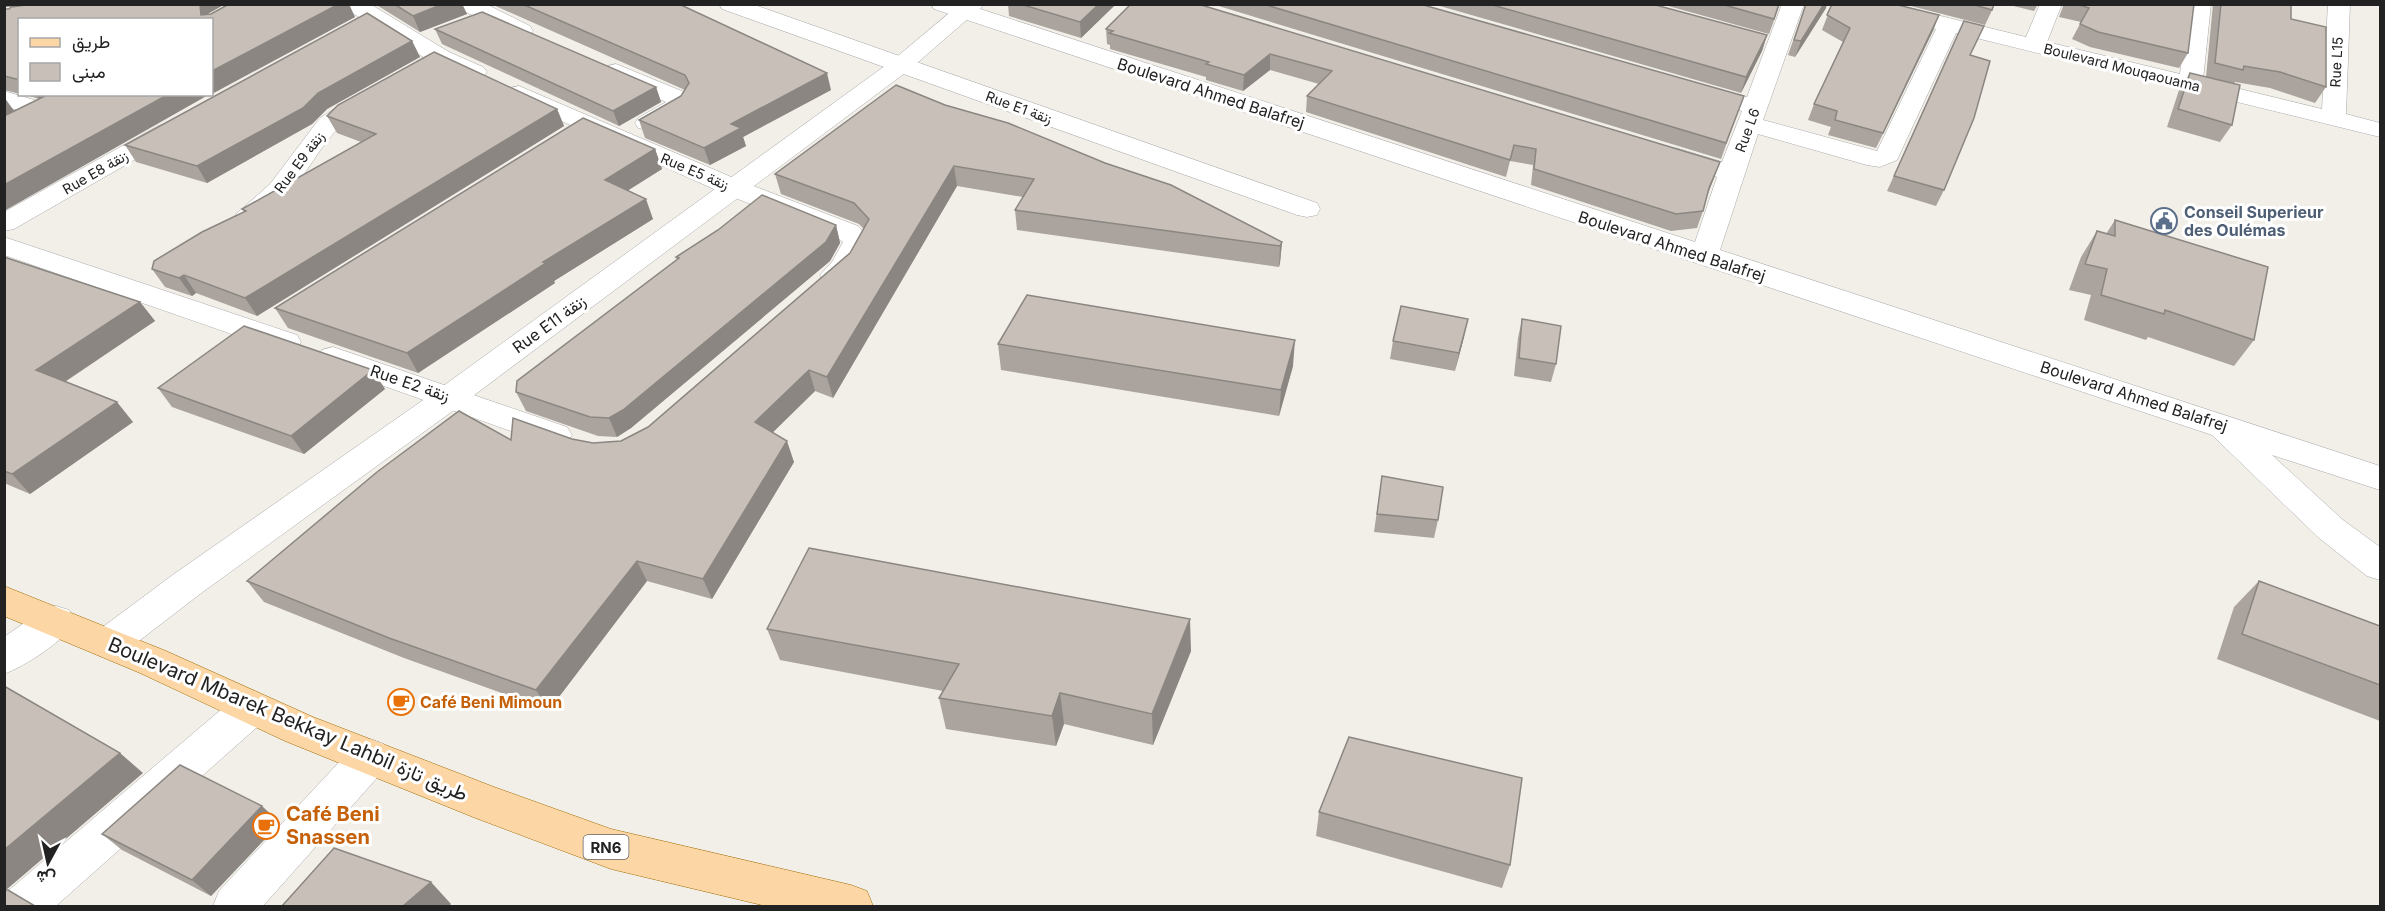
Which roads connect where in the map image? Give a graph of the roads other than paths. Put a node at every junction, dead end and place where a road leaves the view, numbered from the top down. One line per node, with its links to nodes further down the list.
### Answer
1 (730, 4): 16 (street, Rue E1 زنقة)
2 (1793, 4): 21 (street, Rue L6)
3 (1863, 4): 8 (street, Boulevard Mouqaouama)
4 (2051, 4): 13 (street)
5 (2200, 4): 17 (street)
6 (2339, 4): 23 (street, Rue L15)
7 (960, 7): 16 (street, Rue E11 زنقة); 34 (street, Boulevard Ahmed Balafrej)
8 (1924, 11): 11 (street, Boulevard Mouqaouama)
9 (362, 17): 14 (street, Rue E5 زنقة)
10 (468, 19): 12 (street); 14 (street)
11 (1949, 25): 13 (street, Boulevard Mouqaouama); 21 (street)
12 (541, 39)
13 (2034, 46): 17 (street, Boulevard Mouqaouama)
14 (427, 56): 26 (street, Rue E5 زنقة)
15 (593, 61): 26 (street)
16 (901, 65): 29 (street, Rue E11 زنقة); 30 (street, Rue E1 زنقة)
17 (2191, 84): 23 (street, Boulevard Mouqaouama)
18 (1677, 85): 21 (street)
19 (389, 87): 32 (street, Rue E9 زنقة)
20 (4, 98): 24 (street)
21 (1752, 116): 28 (street, Rue L6)
22 (191, 118): 31 (street, Rue E8 زنقة)
23 (2334, 119): 25 (street, Boulevard Mouqaouama)
24 (14, 125)
25 (2380, 130)
26 (620, 139): 29 (street, Rue E5 زنقة)
27 (1652, 149): 28 (street)
28 (1731, 173): 34 (street, Rue L6)
29 (734, 188): 37 (street, Rue E5 زنقة); 40 (street, Rue E11 زنقة)
30 (1307, 209)
31 (4, 223)
32 (228, 227)
33 (4, 245): 36 (street, Rue E2 زنقة)
34 (1704, 256): 41 (street, Boulevard Ahmed Balafrej)
35 (158, 269): 36 (street)
36 (128, 287): 39 (street, Rue E2 زنقة)
37 (816, 290)
38 (287, 313): 39 (street)
39 (257, 332): 40 (street, Rue E2 زنقة)
40 (450, 397): 42 (street, Rue E2 زنقة); 47 (street, Rue E11 زنقة)
41 (2218, 424): 43 (street, Boulevard Ahmed Balafrej); 44 (street)
42 (584, 446)
43 (2380, 478)
44 (2380, 566)
45 (4, 600): 46 (main road, Boulevard Mbarek Bekkay Lahbil طريق تازة / RN6)
46 (56, 621): 47 (main road, Boulevard Mbarek Bekkay Lahbil طريق تازة / RN6); 48 (street)
47 (109, 643): 49 (main road, Boulevard Mbarek Bekkay Lahbil طريق تازة / RN6)
48 (4, 658)
49 (251, 708): 50 (main road, Boulevard Mbarek Bekkay Lahbil طريق تازة / RN6); 51 (street)
50 (370, 757): 52 (street); 53 (main road, Boulevard Mbarek Bekkay Lahbil طريق تازة / RN6)
51 (24, 906)
52 (235, 906)
53 (851, 906)

